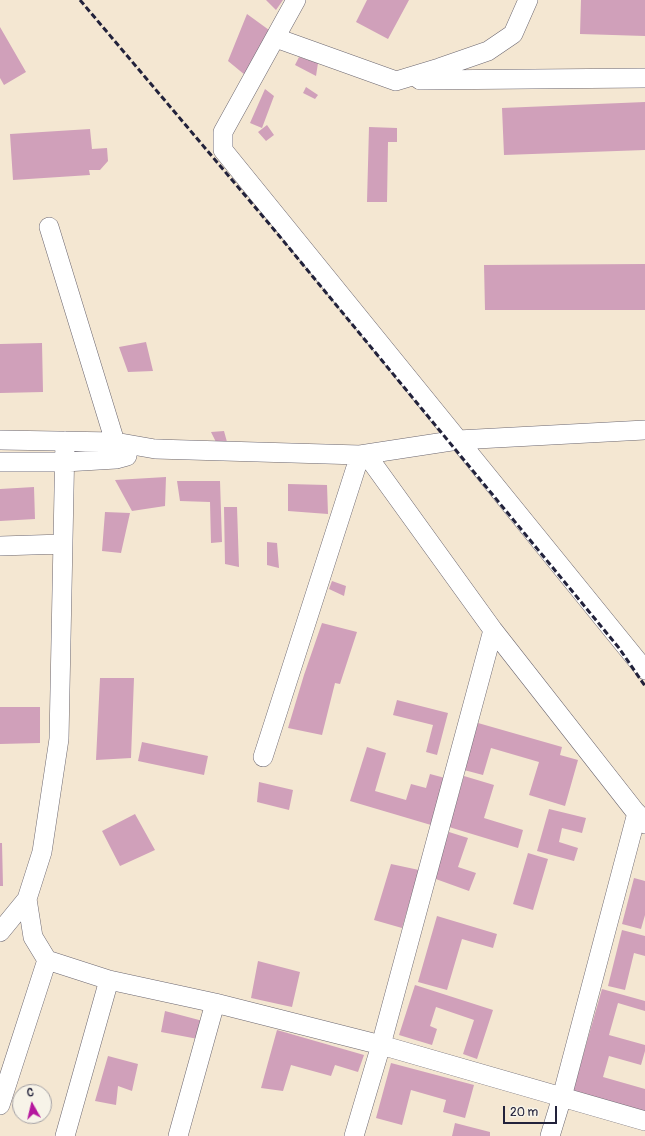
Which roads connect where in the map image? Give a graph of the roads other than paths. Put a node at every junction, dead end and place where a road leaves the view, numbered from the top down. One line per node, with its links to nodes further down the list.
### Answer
1 (296, 0): 3 (street)
2 (528, 0): 5 (street)
3 (276, 38): 5 (street); 9 (street)
4 (645, 78): 5 (street)
5 (396, 81)
6 (49, 227): 11 (street)
7 (645, 430): 9 (street)
8 (0, 440): 10 (street)
9 (458, 440): 12 (street); 18 (street)
10 (65, 441): 11 (street); 14 (street)
11 (115, 451): 12 (street); 14 (street)
12 (360, 455): 17 (street); 19 (street)
13 (0, 462): 14 (street)
14 (65, 462): 15 (street)
15 (63, 544): 16 (street); 21 (street)
16 (0, 546)
17 (493, 630): 20 (street); 26 (street)
18 (645, 670)
19 (263, 758)
20 (641, 819): 27 (street)
21 (28, 899): 22 (street); 23 (street)
22 (0, 932)
23 (47, 960): 24 (street); 28 (street)
24 (109, 980): 25 (street); 30 (street)
25 (215, 1004): 26 (street); 31 (street)
26 (381, 1045): 27 (street); 32 (street)
27 (562, 1097): 29 (street); 33 (street)
28 (0, 1105)
29 (645, 1121)
30 (65, 1136)
31 (178, 1136)
32 (354, 1136)
33 (550, 1136)

